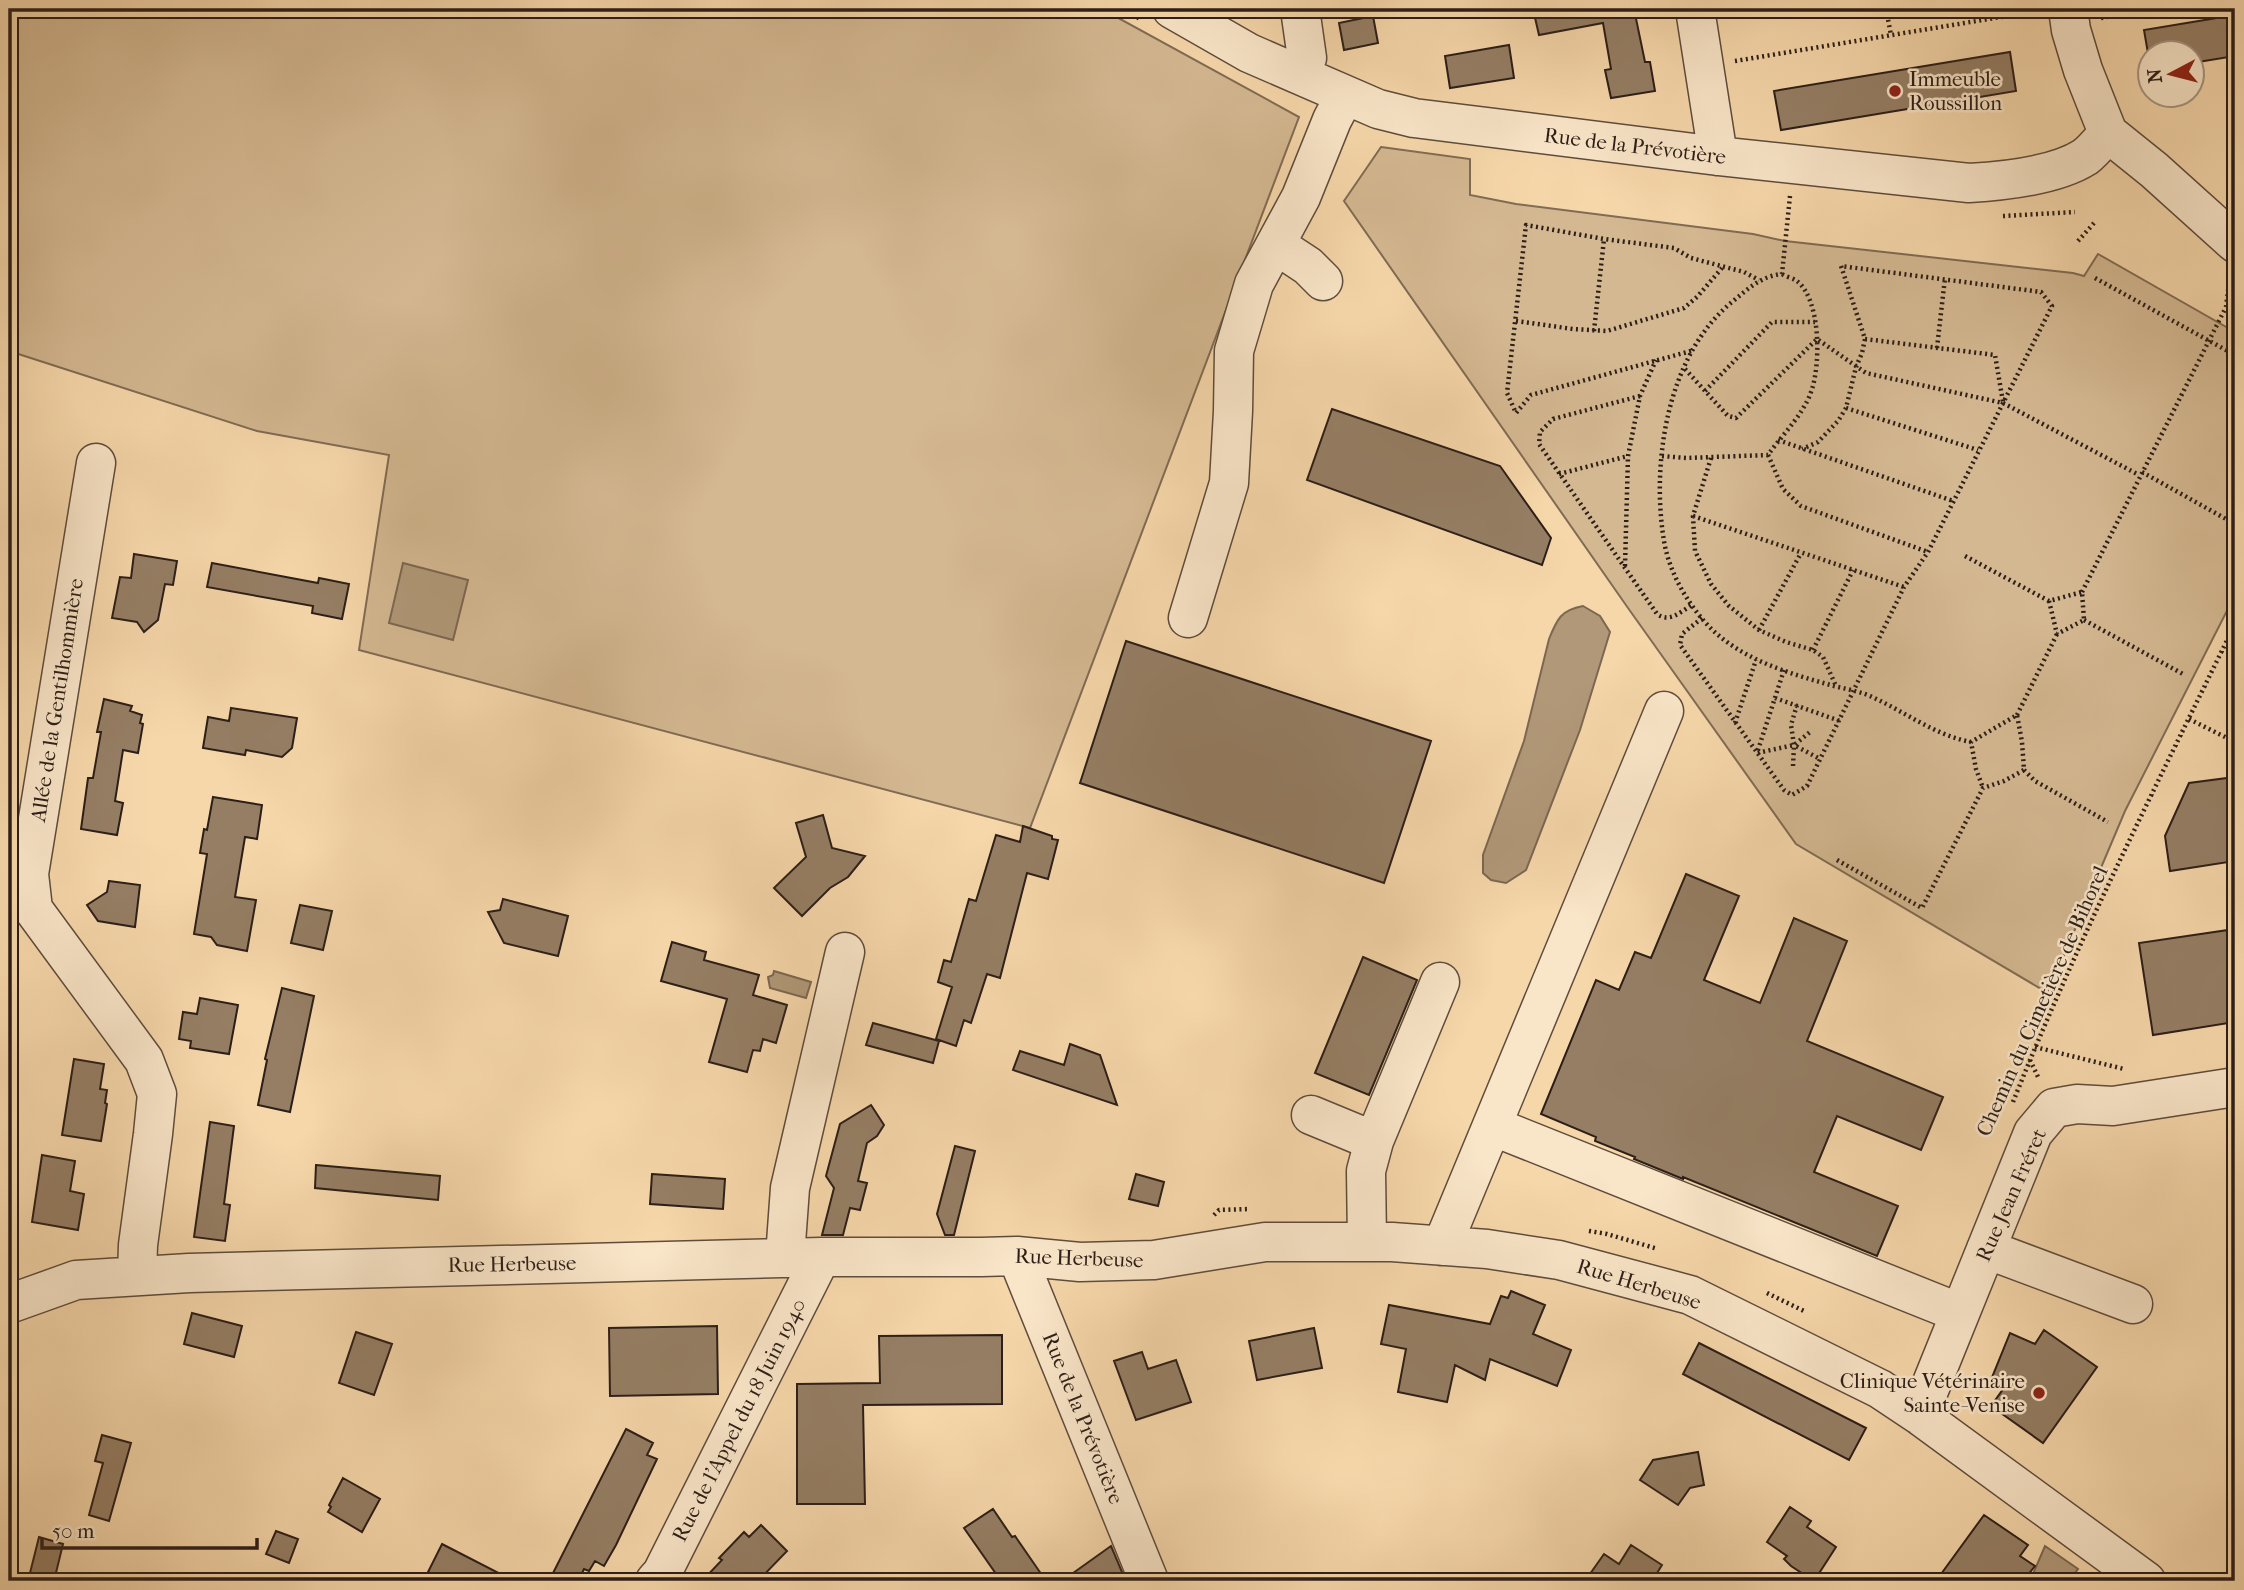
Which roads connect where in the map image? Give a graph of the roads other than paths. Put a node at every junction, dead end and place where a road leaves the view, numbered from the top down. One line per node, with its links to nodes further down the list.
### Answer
1 (1172, 9): 6 (street, Rue de la Prévotière)
2 (1300, 9): 5 (street)
3 (1695, 9): 8 (street)
4 (2066, 13): 7 (street)
5 (1307, 58)
6 (1345, 96): 8 (street, Rue de la Prévotière); 9 (street)
7 (2108, 134): 8 (street, Rue de la Prévotière); 10 (street)
8 (1718, 156)
9 (1276, 245): 11 (street); 13 (street)
10 (2233, 259)
11 (1323, 281)
12 (96, 463): 26 (street, Allée de la Gentilhommière)
13 (1188, 618)
14 (1664, 711): 19 (street)
15 (845, 952): 25 (street)
16 (1440, 982): 20 (street)
17 (2235, 1087): 23 (street, Rue Jean Fréret)
18 (1311, 1115): 20 (street)
19 (1492, 1126): 22 (street); 29 (street)
20 (1374, 1141): 21 (street)
21 (1367, 1242): 22 (street, Rue Herbeuse); 24 (street, Rue Herbeuse)
22 (1442, 1246): 30 (street, Rue Herbeuse)
23 (1986, 1249): 28 (street); 29 (street, Rue Jean Fréret)
24 (1017, 1255): 25 (street, Rue Herbeuse); 32 (street, Rue de la Prévotière)
25 (803, 1257): 26 (street, Rue Herbeuse); 31 (street, Rue de l'Appel du 18 Juin 1940)
26 (137, 1275): 27 (street, Rue Herbeuse)
27 (9, 1304)
28 (2133, 1304)
29 (1960, 1313): 30 (street, Rue Jean Fréret)
30 (1919, 1415): 33 (street, Rue Herbeuse)
31 (655, 1581)
32 (1149, 1581)
33 (2146, 1581)

